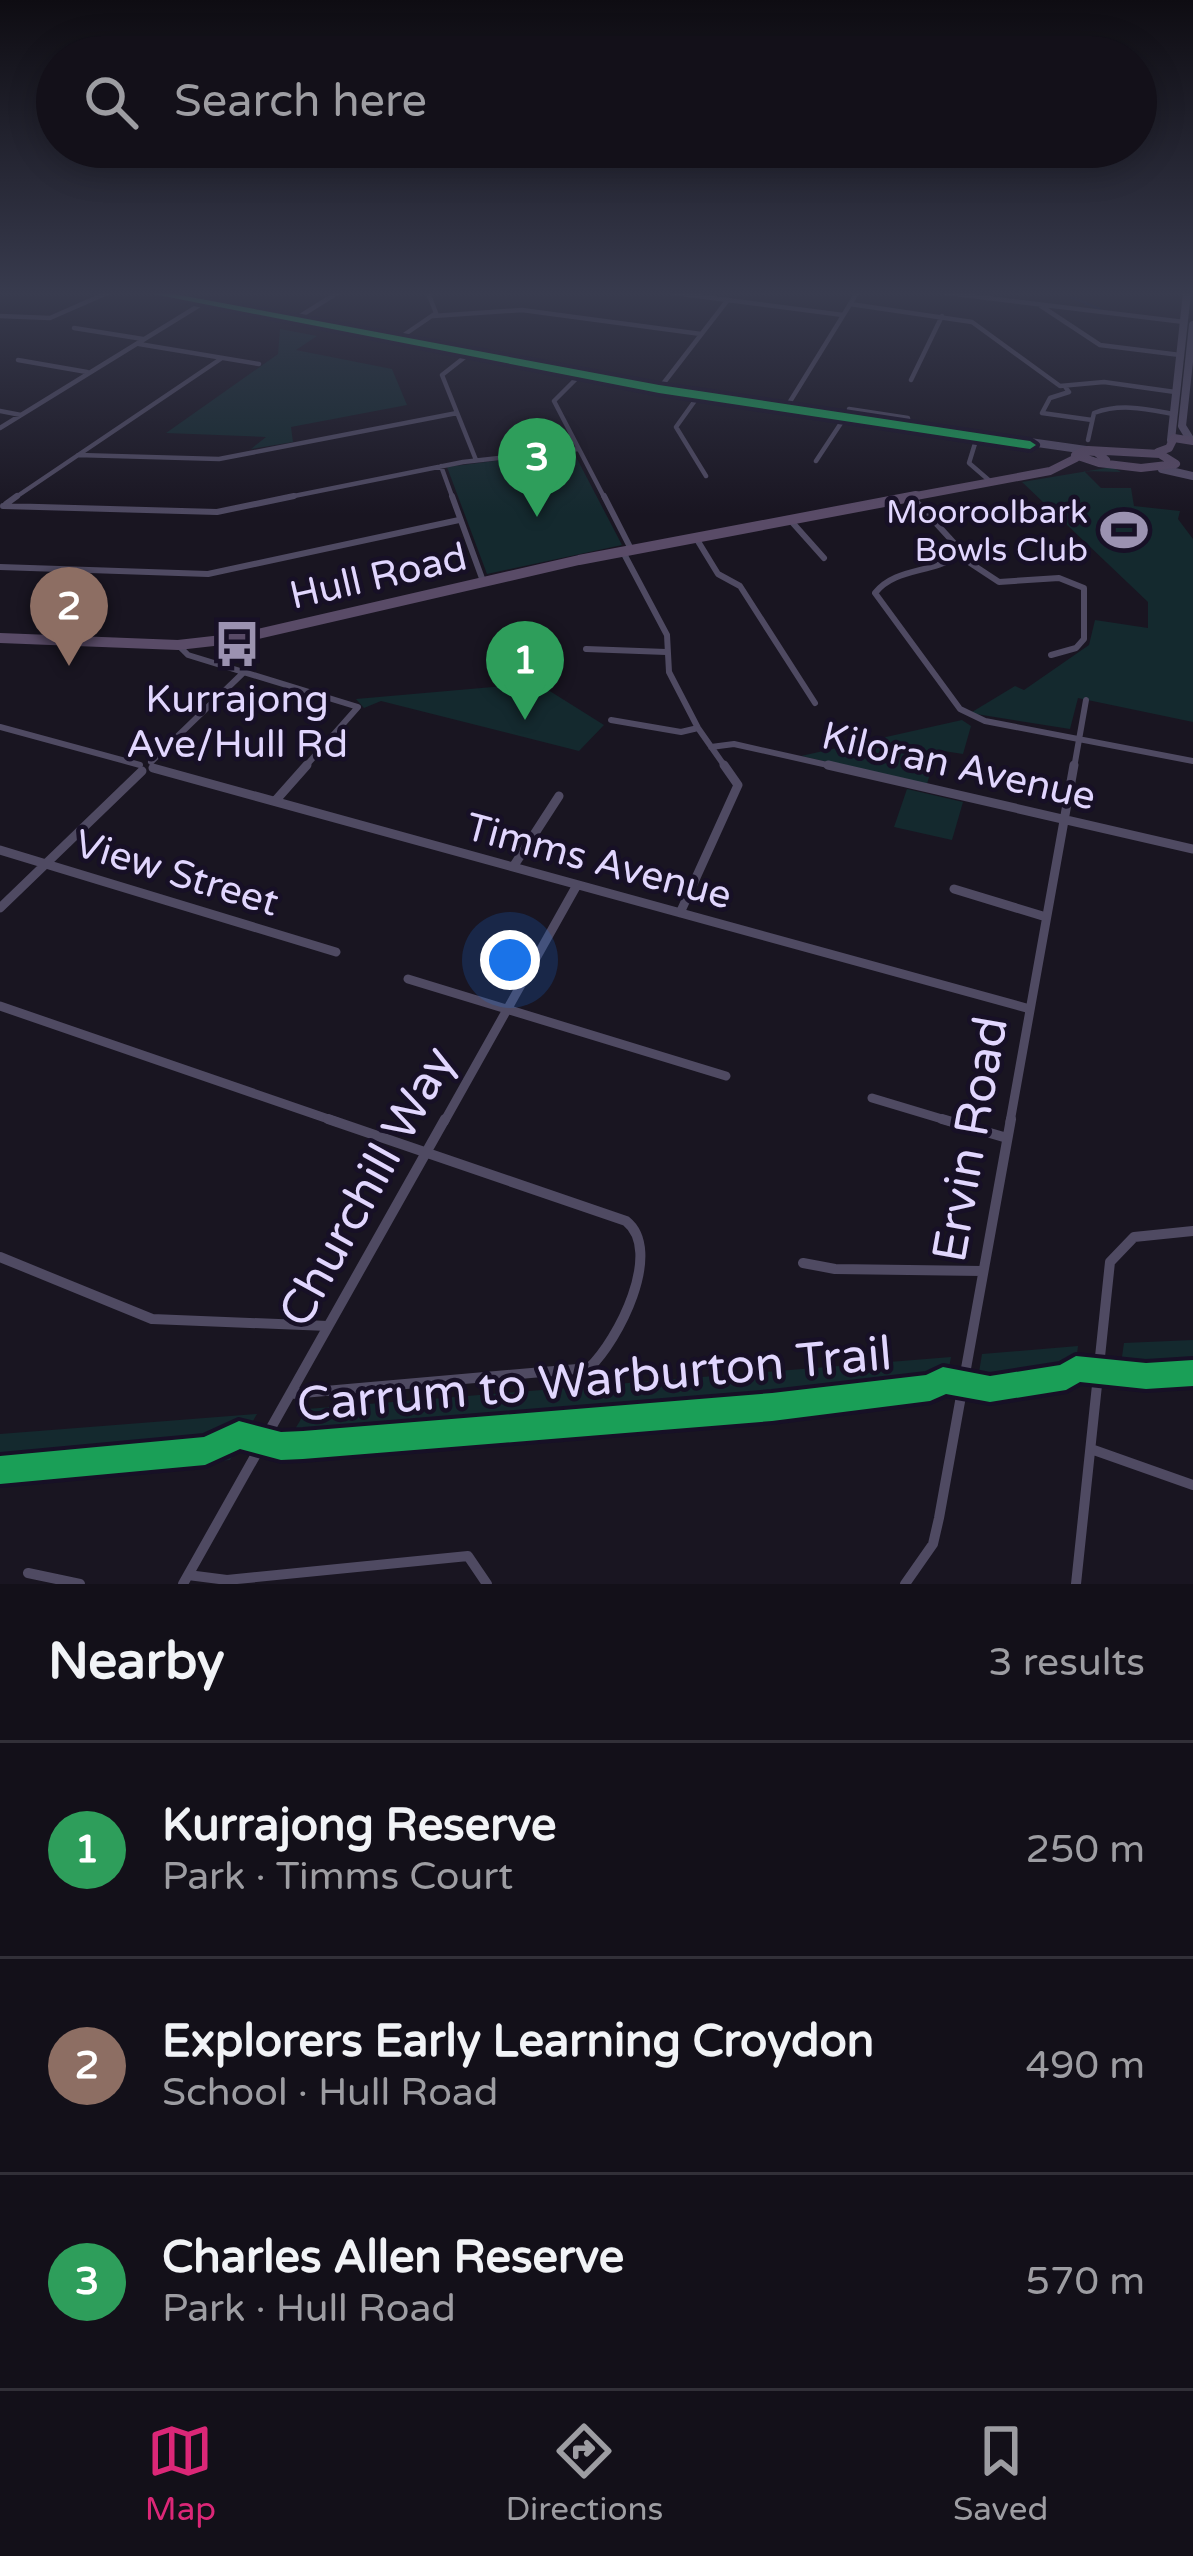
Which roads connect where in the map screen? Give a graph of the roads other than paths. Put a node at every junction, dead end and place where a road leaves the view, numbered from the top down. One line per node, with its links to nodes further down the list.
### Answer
1 (56, 367): 12 (street)
2 (100, 367): 12 (street)
3 (209, 367): 36 (street)
4 (452, 367): 22 (street)
5 (544, 367): 13 (main road)
6 (675, 367): 16 (street)
7 (811, 367): 19 (street)
8 (917, 367): 14 (street)
9 (1037, 367): 15 (street)
10 (1180, 367): 17 (main road)
11 (1184, 367): 17 (main road)
12 (90, 373): 25 (street)
13 (581, 374): 16 (main road); 34 (street)
14 (911, 380)
15 (1066, 387): 17 (street); 21 (street)
16 (659, 388): 18 (main road)
17 (1180, 392): 24 (main road); 31 (main road)
18 (700, 395): 19 (main road); 46 (street)
19 (786, 408): 23 (main road)
20 (0, 411): 25 (street)
21 (1042, 412): 26 (street); 27 (street)
22 (458, 413): 36 (street); 38 (street)
23 (847, 413): 29 (main road); 39 (street)
24 (1173, 414): 26 (street); 30 (main road)
25 (21, 415): 28 (street)
26 (1092, 420): 33 (street)
27 (1039, 423)
28 (0, 428)
29 (977, 437): 32 (main road); 47 (street)
30 (1171, 441): 31 (main road); 35 (main road)
31 (1192, 442): 40 (main road)
32 (1030, 445): 33 (main road); 37 (main road)
33 (1088, 447): 35 (main road); 37 (main road, Hull Road); 41 (main road)
34 (578, 449): 38 (street); 53 (street)
35 (1150, 454): 40 (main road); 43 (main road)
36 (78, 455): 49 (street)
37 (1076, 458): 41 (main road); 44 (main road, Hull Road)
38 (476, 460): 42 (street)
39 (816, 460)
40 (1176, 462): 43 (main road); 45 (main road)
41 (1098, 464): 43 (main road, Hull Road); 44 (main road, Hull Road)
42 (442, 466): 49 (street); 50 (street)
43 (1159, 469): 45 (main road)
44 (1050, 471): 47 (main road, Hull Road)
45 (1193, 475)
46 (706, 476)
47 (991, 482): 48 (main road, Hull Road)
48 (913, 497): 51 (main road, Hull Road); 54 (street)
49 (2, 507)
50 (459, 520): 56 (street); 57 (street)
51 (790, 520): 52 (main road, Hull Road); 55 (street)
52 (695, 537): 53 (main road, Hull Road); 67 (street)
53 (627, 550): 57 (main road, Hull Road); 62 (street)
54 (958, 555): 63 (street); 71 (street)
55 (824, 558)
56 (0, 567)
57 (483, 581): 59 (main road, Hull Road)
58 (0, 638): 60 (main road, Hull Road)
59 (209, 643): 60 (main road, Hull Road); 64 (street)
60 (178, 645): 64 (street)
61 (586, 649): 62 (street)
62 (666, 652): 70 (street)
63 (1051, 655)
64 (198, 658): 65 (street)
65 (244, 672): 74 (street); 76 (street)
66 (1086, 700): 71 (street, Ervin Road)
67 (815, 703)
68 (611, 720): 70 (street)
69 (0, 727): 74 (street, Timms Avenue)
70 (698, 728): 72 (street)
71 (1079, 737): 73 (street); 77 (street, Ervin Road)
72 (711, 747): 77 (street, Kiloran Avenue); 85 (street)
73 (1193, 761)
74 (147, 766): 76 (street, Timms Avenue); 80 (street)
75 (559, 796): 81 (street)
76 (275, 801): 81 (street, Timms Avenue)
77 (1065, 820): 78 (street, Kiloran Avenue); 86 (street, Ervin Road)
78 (1193, 849)
79 (0, 850): 80 (street, View Street)
80 (45, 864): 84 (street); 87 (street, View Street)
81 (513, 867): 82 (street, Timms Avenue)
82 (577, 885): 85 (street, Timms Avenue); 90 (street, Churchill Way)
83 (954, 889): 86 (street)
84 (0, 908)
85 (680, 913): 91 (street, Timms Avenue)
86 (1046, 917): 91 (street, Ervin Road)
87 (336, 952)
88 (408, 979): 90 (street)
89 (0, 1006): 95 (street)
90 (506, 1009): 92 (street); 95 (street, Churchill Way)
91 (1030, 1009): 94 (street, Ervin Road)
92 (726, 1076)
93 (872, 1098): 94 (street)
94 (1007, 1138): 99 (street, Ervin Road)
95 (426, 1152): 100 (street, Churchill Way); 101 (street)
96 (1193, 1231): 102 (street)
97 (0, 1257): 100 (street)
98 (803, 1263): 99 (street)
99 (982, 1271): 108 (street, Ervin Road)
100 (328, 1326): 101 (street, Churchill Way)
101 (291, 1394): 105 (street, Churchill Way)
102 (1091, 1449): 103 (street); 109 (street)
103 (1193, 1485)
104 (28, 1573): 106 (street)
105 (186, 1580): 107 (street)
106 (80, 1584)
107 (487, 1584)
108 (905, 1584)
109 (1076, 1584)

